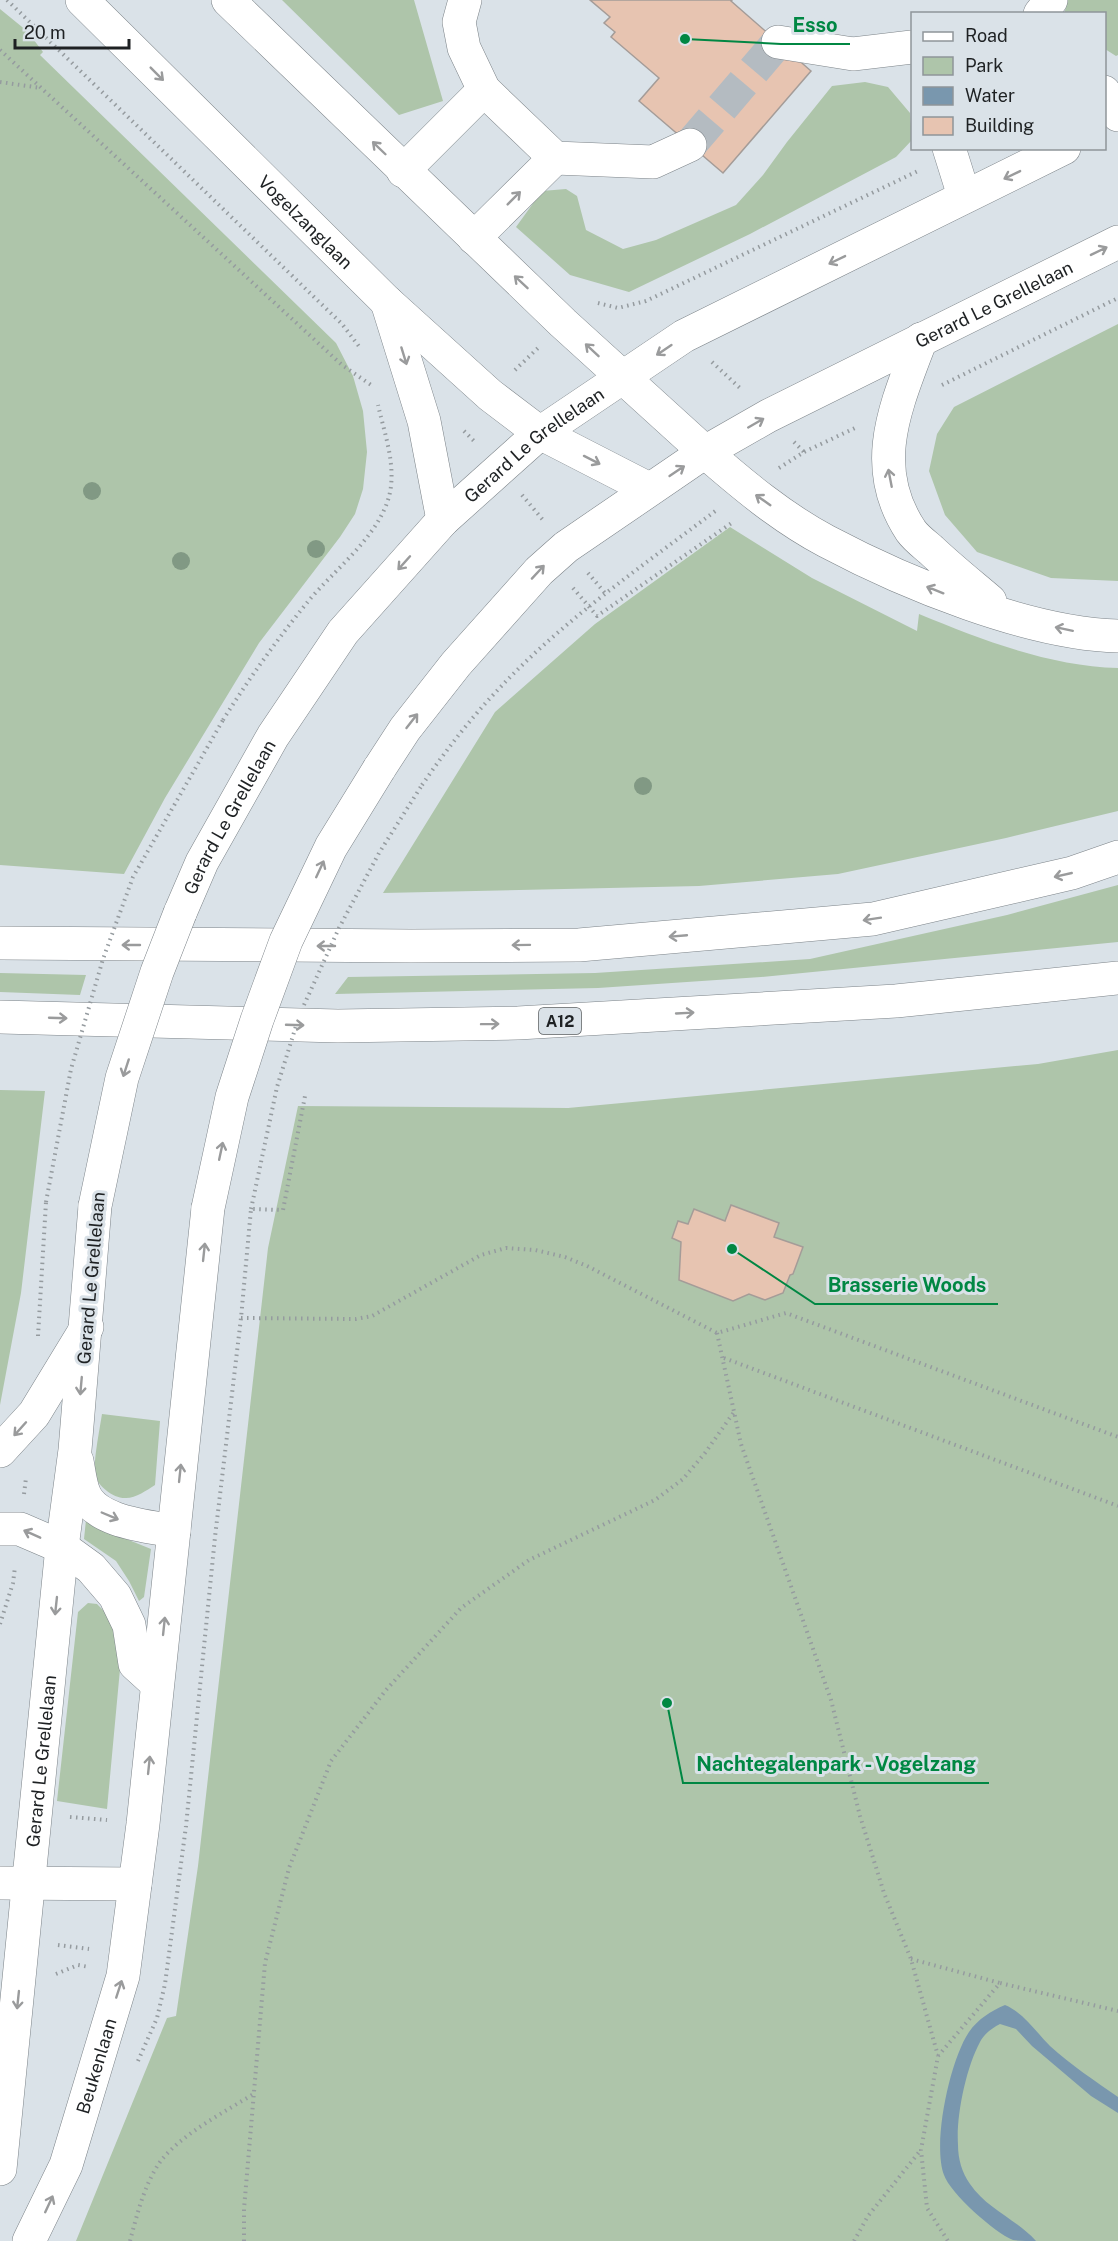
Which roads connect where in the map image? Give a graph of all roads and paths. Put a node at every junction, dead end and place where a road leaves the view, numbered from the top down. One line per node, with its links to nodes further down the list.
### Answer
1 (7, 0): 26 (path)
2 (82, 0): 23 (main road, Vogelzanglaan, one-way to 23)
3 (228, 0): 19 (main road, one-way to 3)
4 (465, 0): 12 (main road)
5 (1051, 0): 6 (main road)
6 (1042, 12)
7 (778, 42): 8 (main road)
8 (911, 47)
9 (0, 50): 11 (path)
10 (0, 82): 11 (path)
11 (43, 88): 29 (path)
12 (484, 90): 18 (main road); 19 (main road)
13 (1106, 95): 14 (main road)
14 (1118, 115)
15 (690, 144): 18 (main road)
16 (1060, 150): 20 (main road, Gerard Le Grellelaan, one-way to 20)
17 (950, 152): 20 (main road); 24 (path)
18 (555, 158): 21 (main road, one-way to 18)
19 (403, 171): 21 (main road)
20 (964, 196): 24 (main road, Gerard Le Grellelaan, one-way to 24)
21 (474, 238): 28 (main road, one-way to 21)
22 (1118, 242): 25 (main road, Gerard Le Grellelaan, one-way to 22)
23 (386, 301): 31 (main road, Vogelzanglaan); 37 (main road, one-way to 37)
24 (684, 336): 28 (main road, Gerard Le Grellelaan, one-way to 28); 30 (path)
25 (921, 339): 30 (main road, Gerard Le Grellelaan); 42 (main road, one-way to 25)
26 (363, 354)
27 (372, 378): 29 (path)
28 (622, 378): 31 (main road, Gerard Le Grellelaan); 32 (main road)
29 (374, 387): 51 (path, bridge)
30 (768, 416): 32 (main road, Gerard Le Grellelaan, one-way to 30); 33 (path)
31 (540, 433): 34 (main road, Vogelzanglaan, one-way to 34); 37 (main road, Gerard Le Grellelaan)
32 (705, 452): 34 (main road, Gerard Le Grellelaan, one-way to 32); 36 (main road, one-way to 32)
33 (804, 452)
34 (649, 489): 39 (main road, Gerard Le Grellelaan)
35 (518, 491): 38 (path)
36 (764, 501): 41 (path); 42 (main road, one-way to 36)
37 (443, 520): 54 (main road, Gerard Le Grellelaan, one-way to 54, bridge)
38 (547, 525)
39 (550, 559): 41 (path); 63 (main road, Gerard Le Grellelaan, one-way to 39, bridge)
40 (582, 566): 41 (path)
41 (589, 607): 47 (path, bridge)
42 (1010, 617): 43 (main road, one-way to 42)
43 (1118, 636)
44 (1118, 857): 45 (main road, one-way to 45)
45 (0, 943)
46 (1118, 978): 48 (main road, A12, one-way to 46)
47 (301, 1013)
48 (0, 1017)
49 (297, 1023): 52 (path, bridge)
50 (304, 1096): 52 (path)
51 (46, 1202)
52 (251, 1209): 53 (path)
53 (241, 1318): 55 (path); 68 (path)
54 (87, 1328): 59 (main road, Gerard Le Grellelaan, one-way to 59); 60 (main road, one-way to 60)
55 (717, 1333): 56 (path); 58 (path)
56 (723, 1358): 57 (path); 61 (path)
57 (734, 1412): 72 (path); 76 (path)
58 (1118, 1437)
59 (75, 1450): 63 (main road, one-way to 63); 64 (main road, Gerard Le Grellelaan)
60 (0, 1451)
61 (1118, 1506)
62 (0, 1529): 64 (main road, one-way to 62)
63 (174, 1531): 65 (main road, Gerard Le Grellelaan, one-way to 63)
64 (62, 1547): 65 (main road); 66 (main road, Gerard Le Grellelaan, one-way to 66)
65 (157, 1684): 67 (main road, Gerard Le Grellelaan, one-way to 65)
66 (36, 1814): 67 (path); 69 (main road, Gerard Le Grellelaan)
67 (143, 1824): 68 (path); 70 (main road, Gerard Le Grellelaan)
68 (186, 1826): 71 (path)
69 (14, 1883): 70 (main road); 78 (main road, one-way to 78)
70 (135, 1884): 79 (main road, Beukenlaan, one-way to 70)
71 (167, 1959)
72 (911, 1959): 73 (path); 75 (path)
73 (1000, 1983): 74 (path); 75 (path)
74 (1118, 2011)
75 (938, 2056): 77 (path)
76 (255, 2093): 80 (path); 81 (path)
77 (921, 2151): 82 (path); 83 (path)
78 (0, 2169)
79 (29, 2241)
80 (130, 2241)
81 (243, 2241)
82 (855, 2241)
83 (948, 2241)

